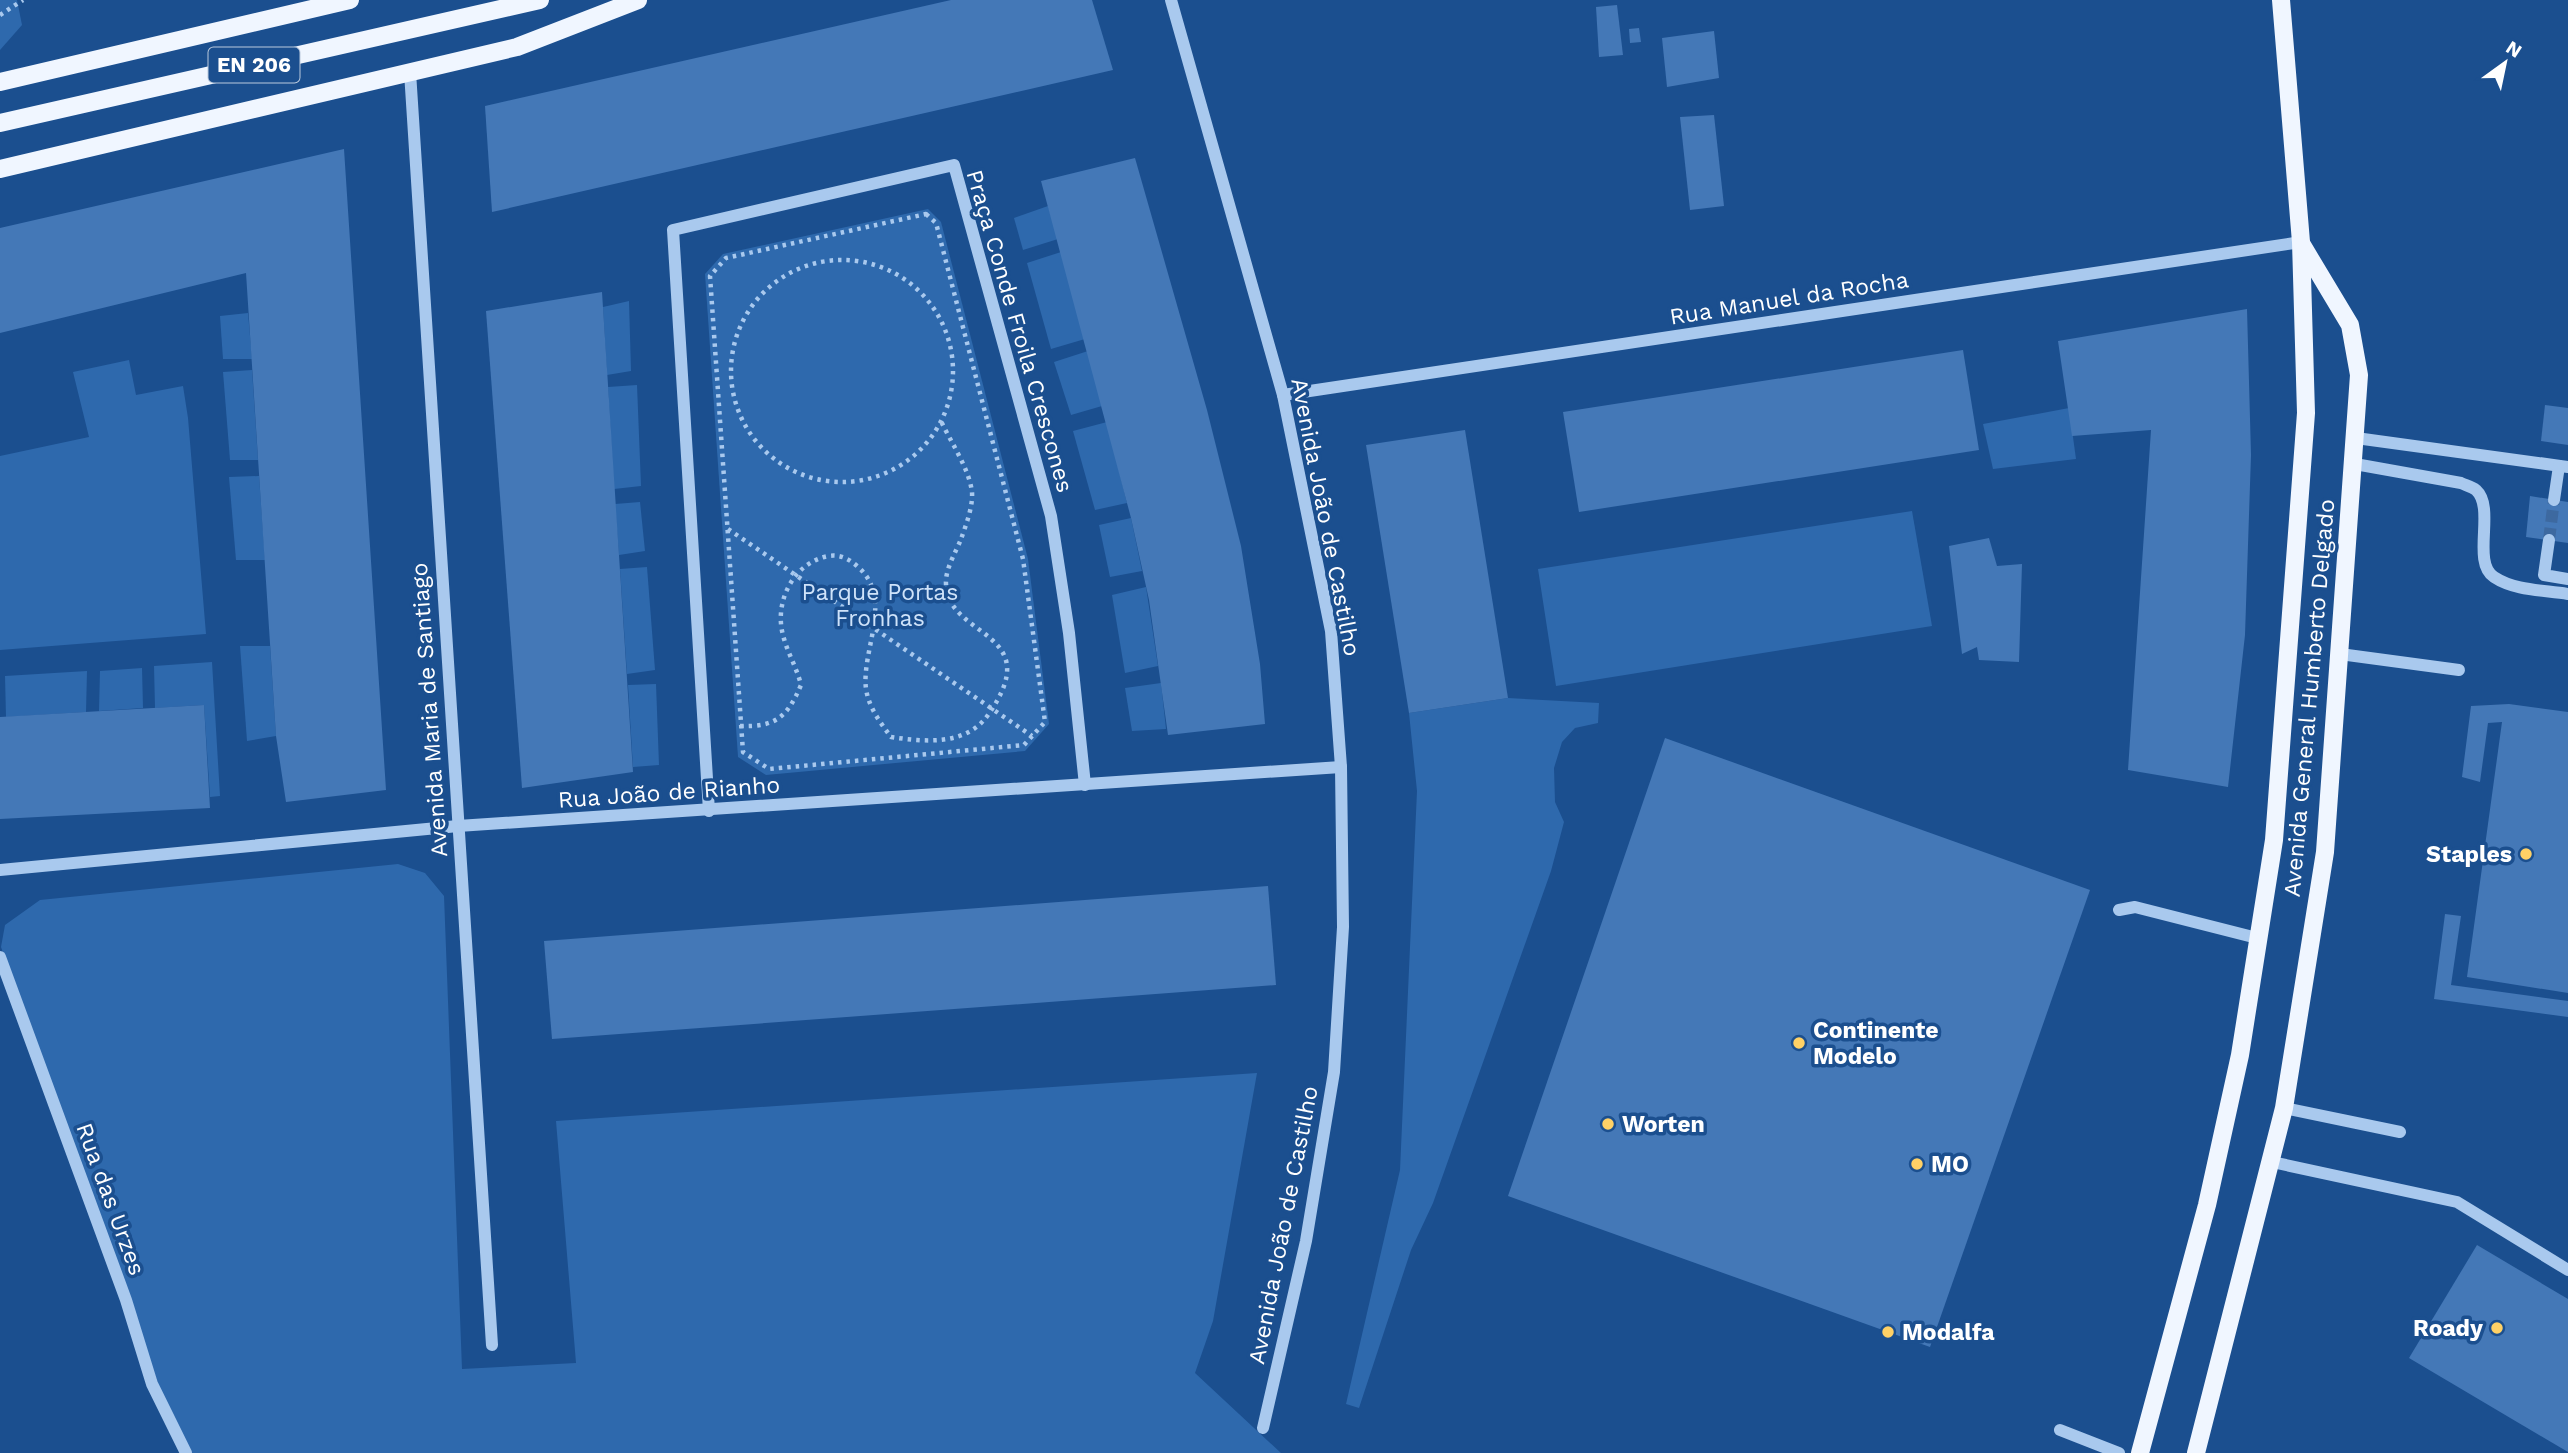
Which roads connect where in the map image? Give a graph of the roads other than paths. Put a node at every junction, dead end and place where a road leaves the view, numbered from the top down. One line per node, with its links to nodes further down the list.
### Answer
1 (350, 0): 7 (main road)
2 (540, 0): 8 (main road, EN 206)
3 (638, 0): 6 (main road)
4 (1171, 0): 11 (street, Avenida João de Castilho)
5 (2281, 0): 10 (main road, Avenida General Humberto Delgado)
6 (410, 72): 9 (main road); 24 (street, Avenida Maria de Santiago)
7 (0, 82)
8 (0, 123)
9 (0, 169)
10 (2301, 242): 11 (street, Rua Manuel da Rocha); 12 (main road, Avenida General Humberto Delgado); 27 (main road, Avenida General Humberto Delgado)
11 (1283, 395): 21 (street, Avenida João de Castilho)
12 (2356, 438): 13 (main road, Avenida General Humberto Delgado); 14 (street)
13 (2355, 464): 18 (street); 19 (main road, Avenida General Humberto Delgado)
14 (2564, 466): 15 (street)
15 (2554, 500)
16 (2549, 540): 17 (street)
17 (2568, 579)
18 (2568, 594)
19 (2340, 654): 20 (street); 29 (main road, Avenida General Humberto Delgado)
20 (2459, 670)
21 (1341, 768): 22 (street, Rua João de Rianho); 34 (street, Avenida João de Castilho)
22 (1085, 785): 23 (street, Rua João de Rianho); 23 (street, Praça Conde Froila Crescones)
23 (709, 811): 24 (street, Rua João de Rianho)
24 (458, 826): 25 (street, Rua João de Rianho); 33 (street, Avenida Maria de Santiago)
25 (0, 870)
26 (2119, 910): 27 (street)
27 (2257, 938): 38 (main road, Avenida General Humberto Delgado)
28 (0, 957): 36 (street, Rua das Urzes)
29 (2284, 1108): 30 (street); 31 (main road, Avenida General Humberto Delgado)
30 (2400, 1132)
31 (2272, 1162): 32 (street); 39 (main road, Avenida General Humberto Delgado)
32 (2568, 1270)
33 (492, 1345)
34 (1263, 1427)
35 (2060, 1430): 37 (street)
36 (186, 1453)
37 (2119, 1453)
38 (2140, 1453)
39 (2196, 1453)

